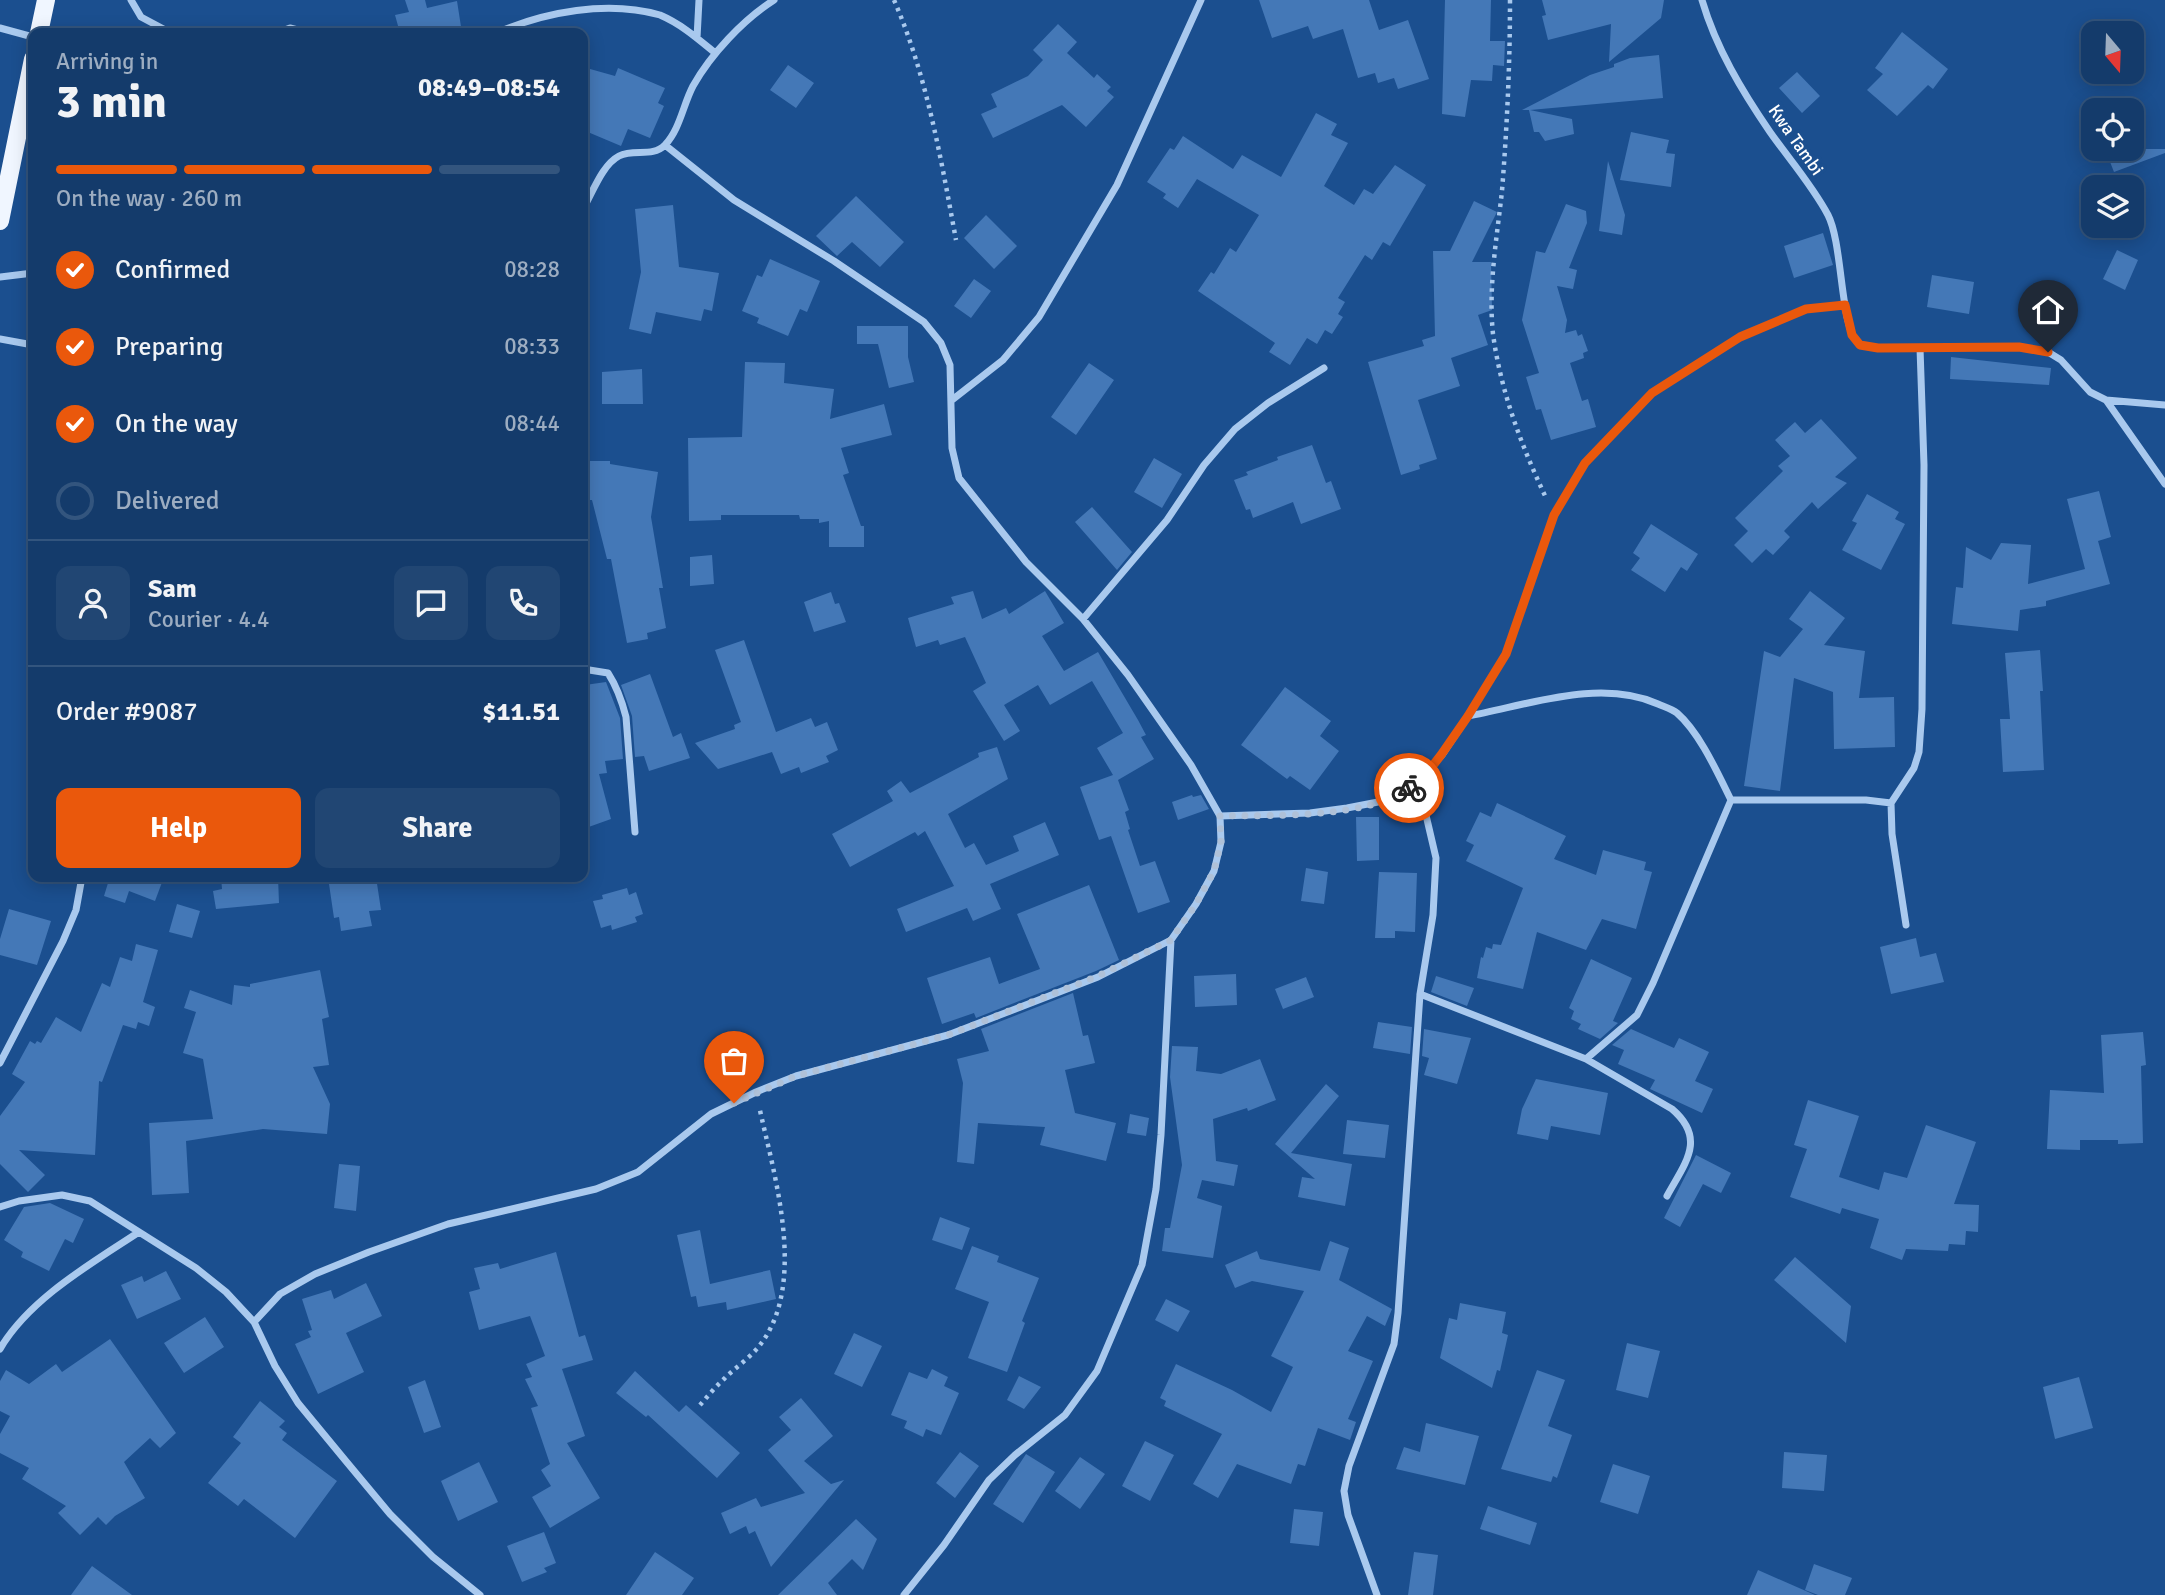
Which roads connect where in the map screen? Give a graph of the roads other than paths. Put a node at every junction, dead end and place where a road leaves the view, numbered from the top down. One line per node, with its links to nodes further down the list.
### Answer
1 (46, 0): 8 (main road)
2 (131, 0): 9 (street)
3 (699, 0): 12 (street)
4 (774, 0): 13 (street)
5 (1201, 0): 25 (street)
6 (1702, 0): 20 (street, Kwa Tambi)
7 (0, 28): 11 (street)
8 (40, 28)
9 (162, 28)
10 (508, 28): 12 (street)
11 (28, 36)
12 (697, 38): 13 (street)
13 (714, 52): 15 (street)
14 (28, 84): 17 (main road)
15 (665, 145): 16 (street); 25 (street)
16 (588, 200)
17 (0, 221)
18 (28, 274): 19 (street)
19 (0, 277)
20 (1845, 305): 23 (street, Kwa Tambi); 31 (street)
21 (0, 339): 22 (street)
22 (28, 344)
23 (1920, 348): 26 (street, Kwa Tambi); 34 (street)
24 (1324, 368): 29 (street)
25 (952, 400): 29 (street)
26 (2106, 400): 27 (street); 28 (street)
27 (2165, 405)
28 (2165, 484)
29 (1083, 619): 35 (street)
30 (588, 670): 36 (street)
31 (1468, 716): 32 (street); 33 (street)
32 (1418, 781): 35 (street); 40 (street)
33 (1731, 800): 34 (street); 41 (street)
34 (1891, 803): 38 (street)
35 (1220, 816): 39 (street)
36 (635, 832)
37 (81, 882): 42 (street)
38 (1906, 925)
39 (1171, 940): 46 (street); 49 (street)
40 (1420, 994): 41 (street); 50 (street)
41 (1586, 1059): 43 (street)
42 (0, 1063)
43 (1667, 1196)
44 (0, 1207): 45 (street)
45 (139, 1232): 46 (street); 47 (street)
46 (254, 1322): 48 (street)
47 (0, 1349)
48 (480, 1595)
49 (904, 1595)
50 (1377, 1595)

